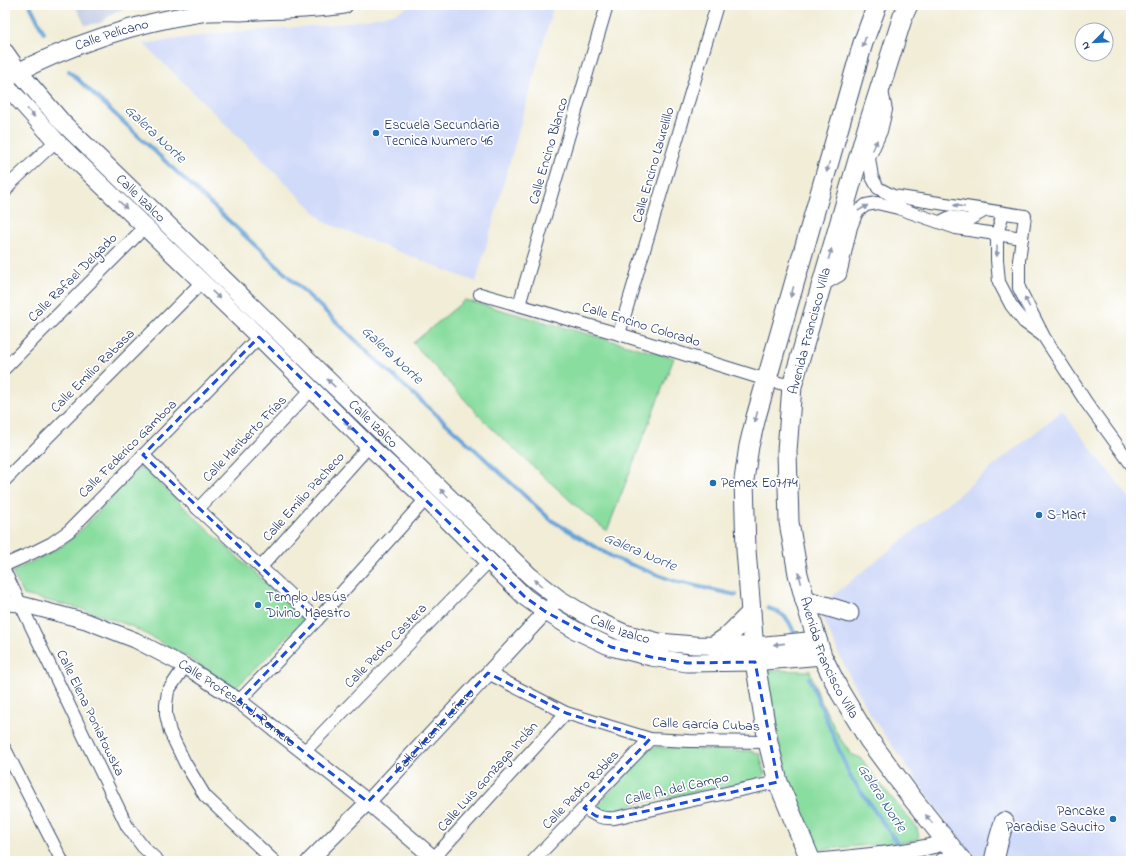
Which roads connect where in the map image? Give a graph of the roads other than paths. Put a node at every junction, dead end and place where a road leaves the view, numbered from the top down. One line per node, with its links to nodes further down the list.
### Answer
1 (344, 5): 7 (main road, Calle Pelícano)
2 (606, 5): 21 (street, Calle Encino Blanco)
3 (717, 5): 22 (street, Calle Encino Laurelillo)
4 (877, 5): 26 (main road, Avenida Francisco Villa, one-way to 26)
5 (908, 5): 9 (main road, Avenida Francisco Villa)
6 (5, 52): 7 (main road, Calle Izalco)
7 (12, 76): 39 (main road, Calle Izalco, one-way to 7)
8 (5, 84): 10 (main road, Calle Izalco, one-way to 10)
9 (881, 85): 12 (street, one-way to 9); 19 (main road, Avenida Francisco Villa, one-way to 9)
10 (56, 141): 11 (street); 15 (main road, Calle Izalco, one-way to 15)
11 (5, 192)
12 (986, 210): 13 (street); 14 (street)
13 (1002, 213): 16 (street); 17 (street)
14 (940, 222): 16 (street); 19 (street, one-way to 14)
15 (145, 227): 18 (main road, Calle Izalco); 25 (street, Calle Rafael Delgado)
16 (997, 234): 17 (street); 24 (street, one-way to 24)
17 (1022, 238): 24 (street, one-way to 17)
18 (202, 282): 23 (main road, Calle Izalco, one-way to 23); 32 (street, Calle Emilio Rabasa)
19 (821, 286): 27 (main road, Avenida Francisco Villa)
20 (480, 294): 21 (street, Calle Encino Colorado)
21 (519, 305): 22 (street, Calle Encino Colorado)
22 (619, 334): 26 (street, Calle Encino Colorado)
23 (259, 337): 28 (main road, Calle Izalco); 30 (street, Calle Federico Gamboa)
24 (1044, 337): 31 (street)
25 (5, 368)
26 (767, 380): 27 (street, Calle Encino Colorado); 44 (main road, Avenida Francisco Villa, one-way to 44)
27 (792, 386): 40 (main road, Avenida Francisco Villa, one-way to 27)
28 (312, 389): 29 (main road, Calle Izalco, one-way to 29); 34 (street, Calle Heriberto Frías)
29 (369, 446): 33 (main road, Calle Izalco); 37 (street, Calle Emilio Pacheco)
30 (143, 455): 34 (street); 36 (street, Calle Federico Gamboa)
31 (1131, 464)
32 (5, 480)
33 (426, 499): 35 (main road, Calle Izalco); 46 (street)
34 (198, 509): 37 (street)
35 (489, 561): 43 (main road, Calle Izalco); 57 (street, Calle Pedro Castera)
36 (5, 564)
37 (261, 567): 46 (street)
38 (5, 572): 42 (street, Calle Elena Poniatowska)
39 (558, 598): 43 (street, Calle Vicente Leñero); 47 (main road, Calle Izalco)
40 (805, 600): 45 (main road); 48 (main road, Avenida Francisco Villa)
41 (5, 603): 42 (street, Calle Profesor J. Romero)
42 (21, 604): 50 (street, Calle Profesor J. Romero); 65 (street, Calle Elena Poniatowska)
43 (546, 612): 49 (main road, Calle Izalco); 51 (street, Calle Vicente Leñero)
44 (751, 613): 47 (main road); 49 (main road, Avenida Francisco Villa)
45 (849, 613)
46 (317, 620): 52 (street)
47 (714, 646): 49 (main road, Calle Izalco)
48 (820, 648): 49 (main road, Calle Izalco); 62 (main road, Avenida Francisco Villa, one-way to 48)
49 (754, 654): 55 (main road, Avenida Francisco Villa)
50 (184, 666): 52 (street, Calle Profesor J. Romero); 66 (street)
51 (488, 673): 53 (street, Calle García Cubas); 59 (street, Calle Vicente Leñero)
52 (239, 701): 57 (street, Calle Profesor J. Romero)
53 (566, 713): 54 (street, Calle García Cubas); 63 (street, Calle Luis Gonzaga Inclán)
54 (650, 739): 55 (street, Calle García Cubas); 60 (street, Calle Pedro Robles)
55 (768, 742): 58 (main road, Avenida Francisco Villa)
56 (5, 749): 64 (street)
57 (304, 752): 59 (street, Calle Profesor J. Romero)
58 (778, 782): 60 (street, Calle A. del Campo); 69 (main road, Avenida Francisco Villa)
59 (368, 802): 63 (street, Calle Profesor J. Romero); 67 (street, Calle Vicente Leñero)
60 (584, 808): 68 (street, Calle Pedro Robles)
61 (1004, 822): 71 (main road)
62 (952, 855): 70 (street)
63 (434, 860)
64 (62, 861)
65 (158, 861)
66 (274, 861)
67 (309, 861)
68 (533, 861)
69 (810, 861)
70 (819, 861)
71 (994, 861)

